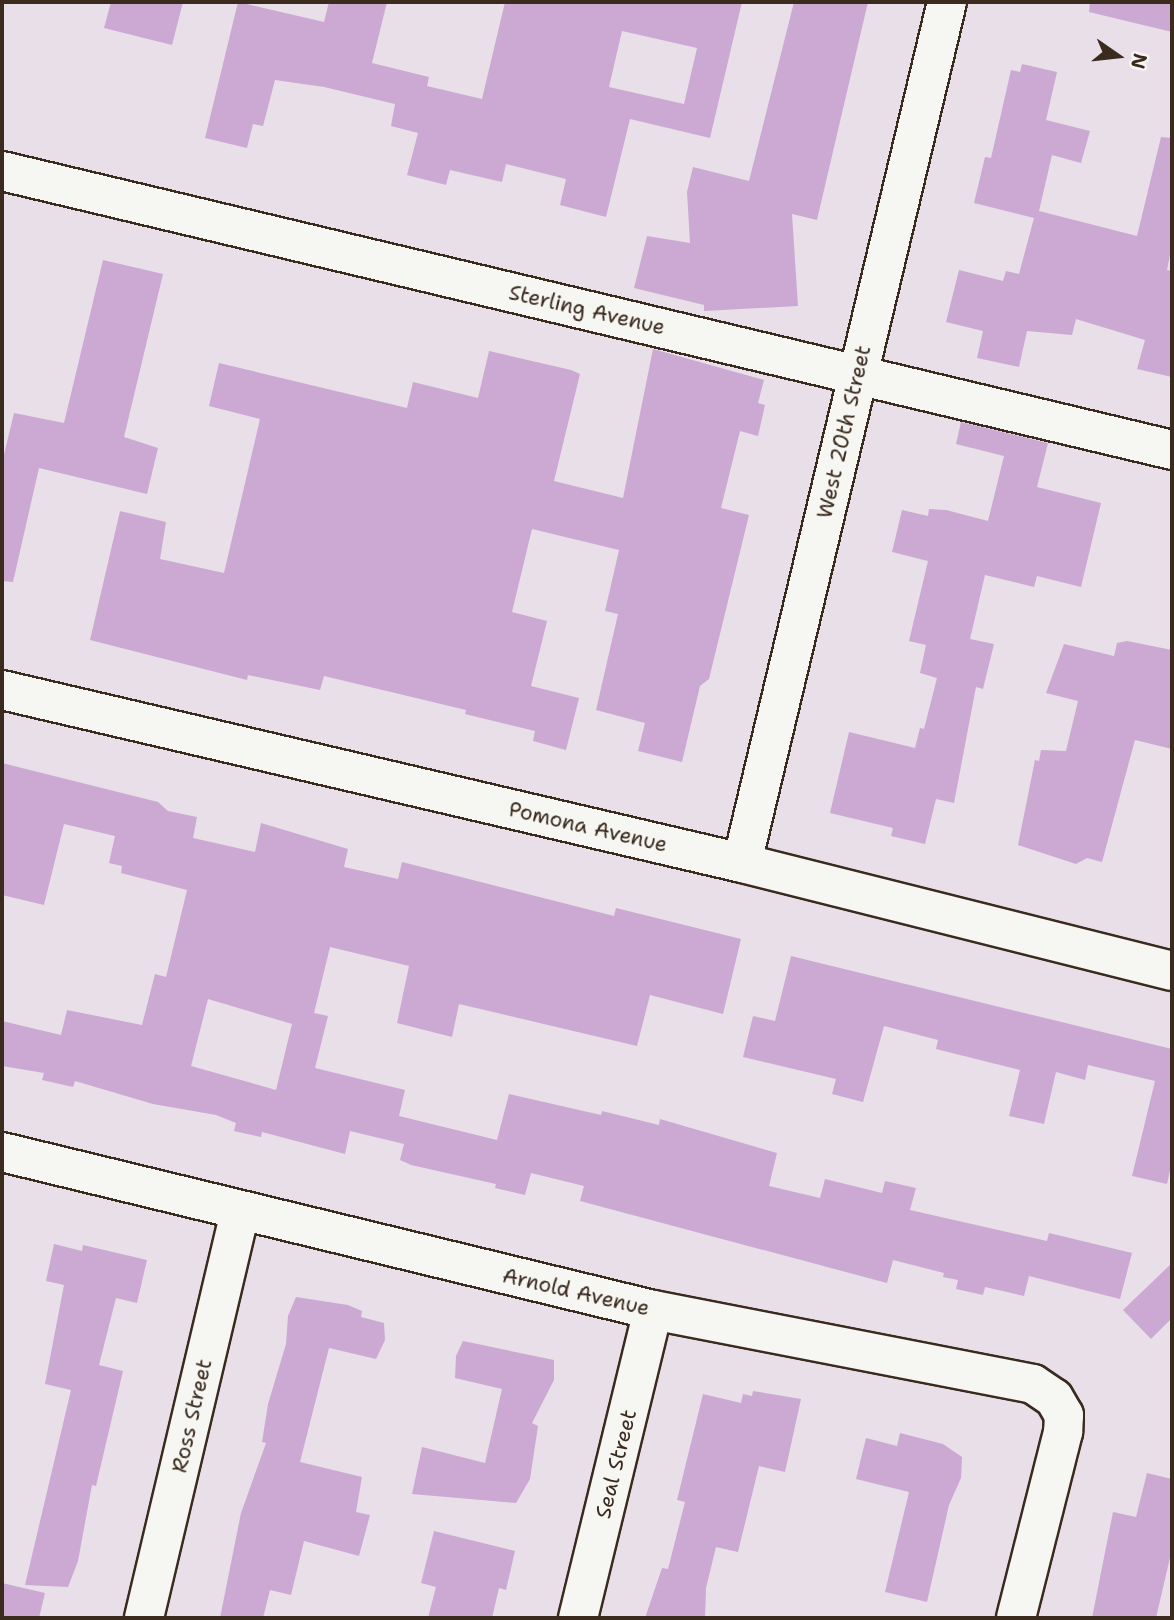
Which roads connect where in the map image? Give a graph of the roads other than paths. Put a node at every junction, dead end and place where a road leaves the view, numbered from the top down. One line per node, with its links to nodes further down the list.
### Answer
1 (947, 2): 3 (street, West 20th Street)
2 (2, 171): 3 (street, Sterling Avenue)
3 (858, 375): 4 (street, Sterling Avenue); 6 (street, West 20th Street)
4 (1172, 450)
5 (2, 690): 6 (street, Pomona Avenue)
6 (742, 863): 7 (street, Pomona Avenue)
7 (1172, 971)
8 (2, 1152): 9 (street, Arnold Avenue)
9 (240, 1213): 10 (street, Arnold Avenue); 11 (street, Ross Street)
10 (653, 1310): 12 (street, Seal Street); 13 (street, Arnold Avenue)
11 (144, 1618)
12 (578, 1618)
13 (1016, 1618)

